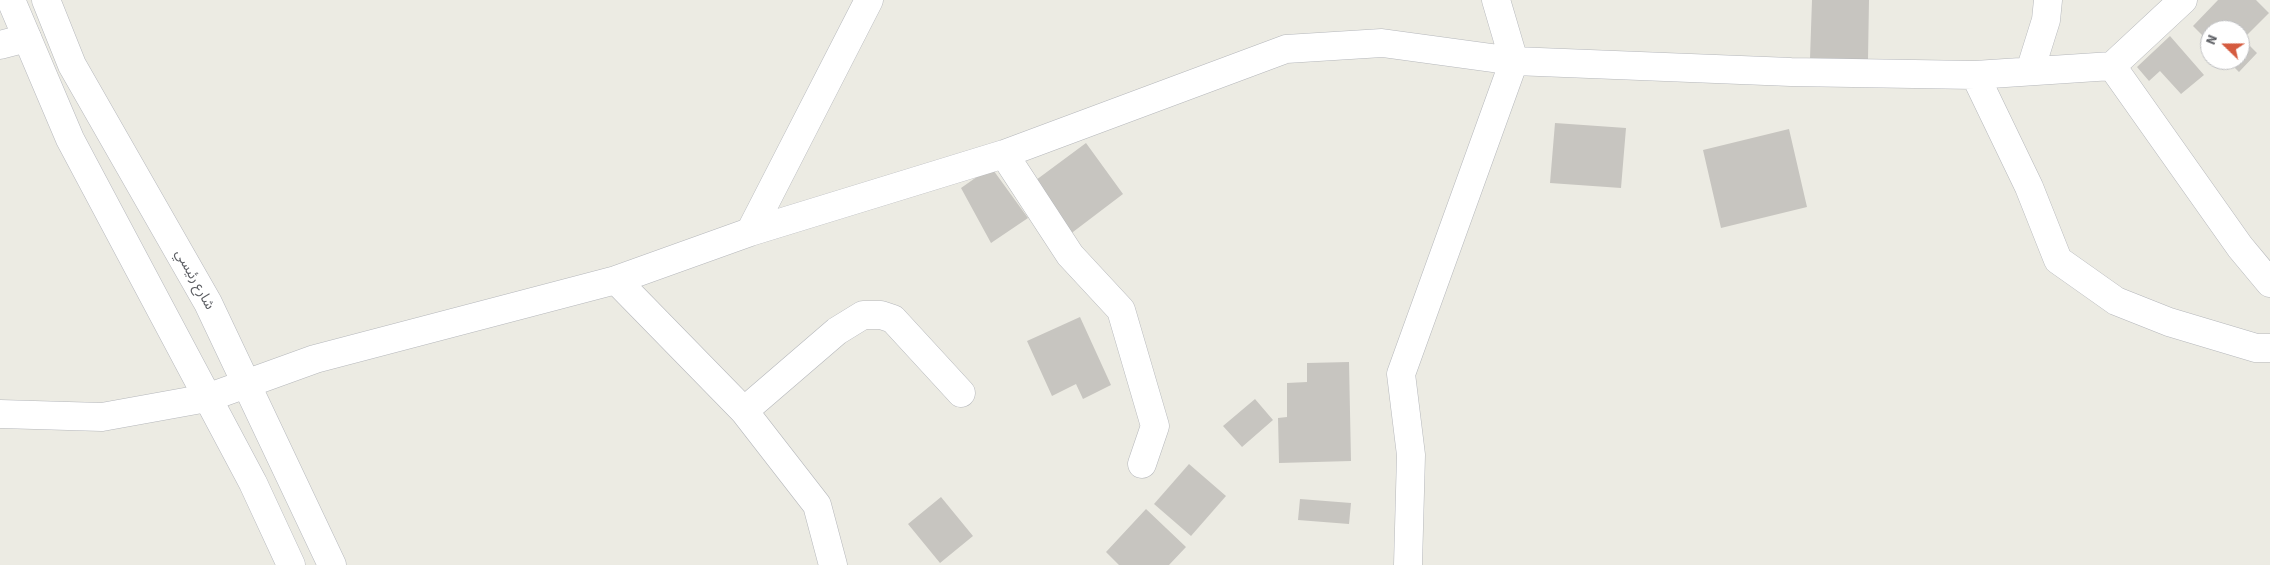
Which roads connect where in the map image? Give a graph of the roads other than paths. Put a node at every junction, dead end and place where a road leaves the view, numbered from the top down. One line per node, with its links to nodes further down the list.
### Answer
1 (11, 0): 7 (street)
2 (46, 0): 18 (street, شارع رئيسي)
3 (869, 0): 14 (street)
4 (1496, 0): 9 (street)
5 (2048, 0): 11 (street)
6 (2183, 0): 10 (street)
7 (27, 38): 8 (street); 20 (street)
8 (0, 45)
9 (1514, 61): 12 (street); 13 (street); 27 (street)
10 (2112, 66): 11 (street); 16 (street)
11 (2030, 71): 12 (street)
12 (1975, 75): 17 (street)
13 (1004, 154): 14 (street); 23 (street)
14 (750, 232): 15 (street)
15 (616, 280): 18 (street); 21 (street)
16 (2270, 283)
17 (2270, 348)
18 (247, 385): 20 (street); 25 (street, شارع رئيسي)
19 (961, 393): 21 (street)
20 (207, 398): 22 (street); 24 (street)
21 (744, 411): 26 (street)
22 (0, 414)
23 (1142, 464)
24 (291, 565)
25 (332, 565)
26 (834, 565)
27 (1408, 565)

